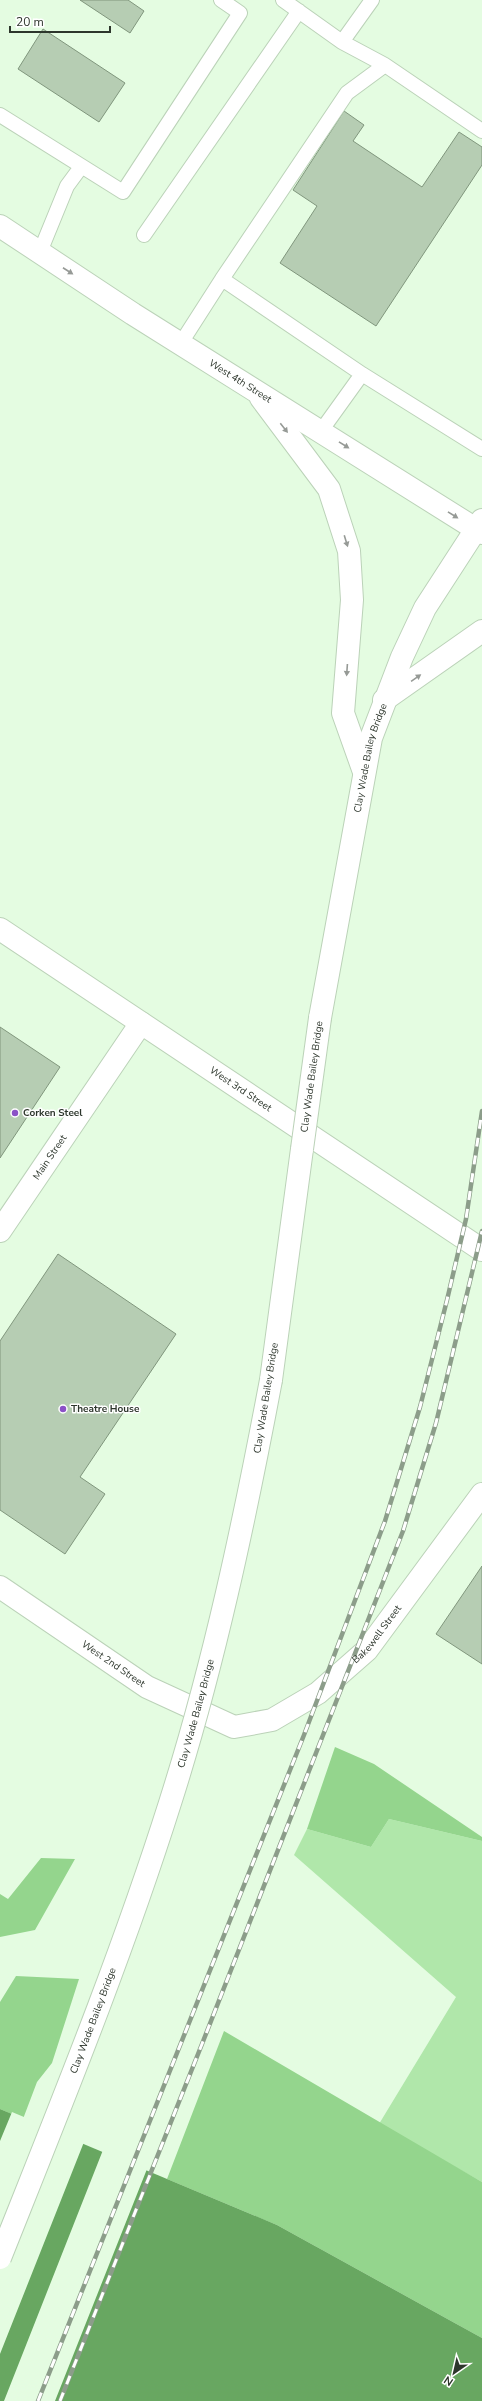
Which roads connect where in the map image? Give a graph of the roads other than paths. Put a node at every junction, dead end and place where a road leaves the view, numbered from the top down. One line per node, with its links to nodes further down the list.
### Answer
1 (221, 0): 10 (lane)
2 (283, 0): 5 (lane)
3 (372, 0): 4 (lane)
4 (361, 6): 6 (lane)
5 (299, 11): 6 (lane); 12 (lane)
6 (342, 42): 7 (lane)
7 (385, 65): 9 (lane); 14 (lane)
8 (0, 115): 10 (lane)
9 (482, 132)
10 (81, 167): 13 (lane)
11 (0, 226): 13 (main road, West 4th Street)
12 (144, 235)
13 (40, 252): 15 (main road, West 4th Street, one-way to 15)
14 (222, 279): 15 (lane); 16 (lane)
15 (180, 343): 17 (main road, West 4th Street)
16 (362, 374): 18 (lane); 19 (lane)
17 (252, 386): 18 (main road, West 4th Street); 23 (main road, one-way to 23)
18 (321, 430): 20 (main road, West 4th Street, one-way to 20)
19 (482, 449)
20 (480, 528): 22 (main road, Clay Wade Bailey Bridge)
21 (482, 631): 22 (main road, one-way to 21)
22 (384, 700): 23 (main road, Clay Wade Bailey Bridge)
23 (364, 772): 31 (main road, Clay Wade Bailey Bridge, bridge)
24 (0, 929): 25 (main road, West 3rd Street)
25 (141, 1023): 26 (main road, Main Street); 27 (main road, West 3rd Street)
26 (0, 1231)
27 (482, 1250)
28 (482, 1494): 30 (main road, Bakewell Street)
29 (0, 1587): 30 (main road, West 2nd Street)
30 (234, 1727)
31 (0, 2258)

